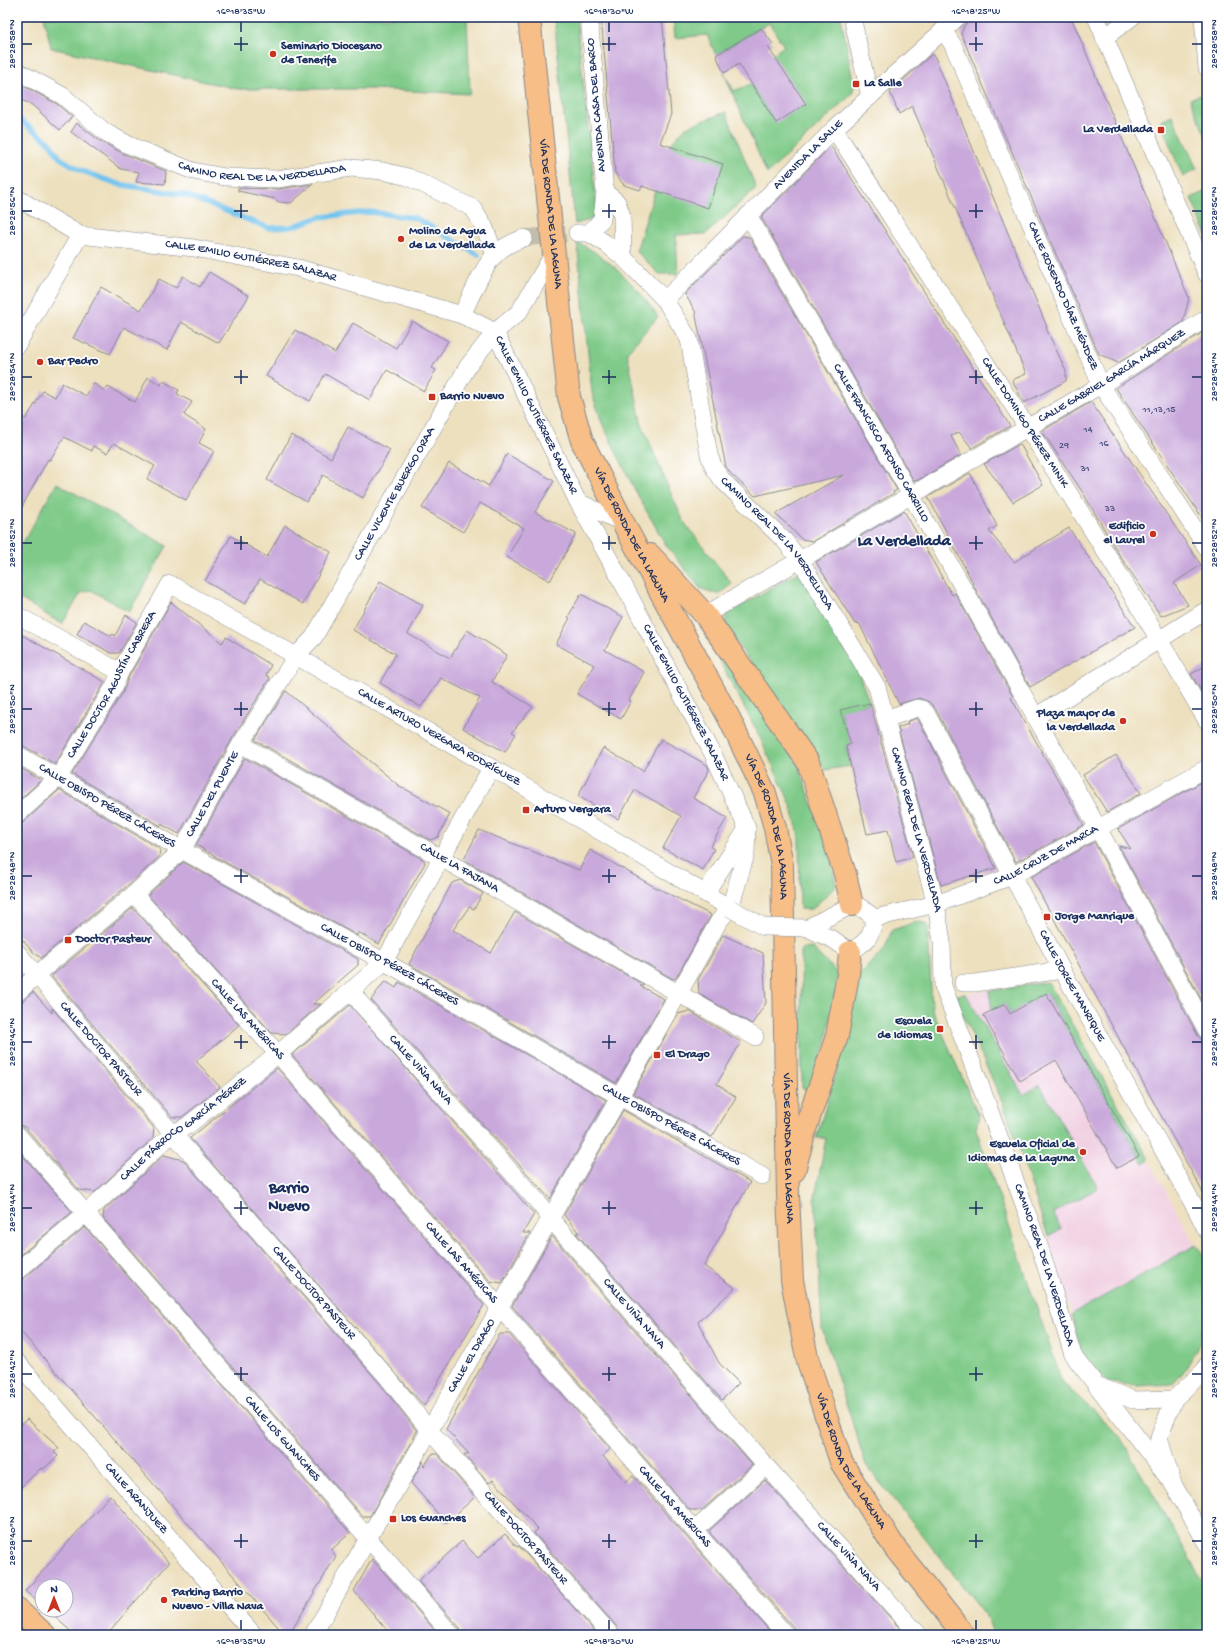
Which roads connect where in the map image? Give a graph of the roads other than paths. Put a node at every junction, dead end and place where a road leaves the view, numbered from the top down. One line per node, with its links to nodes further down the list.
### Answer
1 (528, 17): 21 (main road, VÍA DE RONDA DE LA LAGUNA)
2 (589, 17): 14 (street, AVENIDA CASA DEL BARCO)
3 (852, 17): 12 (street)
4 (958, 17): 8 (street, AVENIDA LA SALLE)
5 (1096, 17): 9 (street)
6 (1132, 17): 9 (street)
7 (1203, 17): 10 (street)
8 (943, 30): 12 (street, AVENIDA LA SALLE); 29 (street, CALLE ROSENDO DÍAZ MÉNDEZ)
9 (1104, 38): 23 (street)
10 (1207, 68)
11 (17, 71): 20 (street, CAMINO REAL DE LA VERDELLADA)
12 (870, 97): 13 (street, AVENIDA LA SALLE)
13 (834, 129): 16 (street, AVENIDA LA SALLE); 30 (street, CALLE DOMINGO PÉREZ MINIK)
14 (605, 192): 17 (street, AVENIDA CASA DEL BARCO); 22 (street)
15 (17, 198): 18 (street, CALLE EMILIO GUTIÉRREZ SALAZAR)
16 (748, 216): 24 (street, AVENIDA LA SALLE); 31 (street, CALLE FRANCISCO AFONSO CARRILLO)
17 (583, 233): 22 (street, CAMINO REAL DE LA VERDELLADA)
18 (80, 235): 25 (street, CALLE EMILIO GUTIÉRREZ SALAZAR); 28 (street)
19 (524, 238): 20 (street)
20 (495, 255): 25 (street)
21 (553, 255): 27 (street, CALLE VICENTE BUERGO ORAA); 33 (main road, VÍA DE RONDA DE LA LAGUNA)
22 (623, 257): 24 (street, CAMINO REAL DE LA VERDELLADA)
23 (1207, 275)
24 (665, 300): 35 (street, CAMINO REAL DE LA VERDELLADA)
25 (462, 315): 27 (street, CALLE EMILIO GUTIÉRREZ SALAZAR)
26 (1207, 318): 29 (street, CALLE GABRIEL GARCÍA MÁRQUEZ)
27 (495, 332): 32 (street, CALLE EMILIO GUTIÉRREZ SALAZAR); 41 (street, CALLE VICENTE BUERGO ORAA)
28 (17, 345)
29 (1101, 385): 30 (street, CALLE GABRIEL GARCÍA MÁRQUEZ); 34 (street, CALLE ROSENDO DÍAZ MÉNDEZ)
30 (1027, 428): 31 (street, CALLE GABRIEL GARCÍA MÁRQUEZ); 40 (street, CALLE DOMINGO PÉREZ MINIK)
31 (911, 495): 35 (street, CALLE GABRIEL GARCÍA MÁRQUEZ); 43 (street, CALLE FRANCISCO AFONSO CARRILLO)
32 (578, 502): 33 (street); 52 (street, CALLE EMILIO GUTIÉRREZ SALAZAR)
33 (626, 528): 38 (main road); 80 (main road, VÍA DE RONDA DE LA LAGUNA)
34 (1207, 548)
35 (800, 560): 38 (street, CALLE GABRIEL GARCÍA MÁRQUEZ); 44 (street, CAMINO REAL DE LA VERDELLADA)
36 (170, 584): 41 (street, CALLE ARTURO VERGARA RODRÍGUEZ); 42 (street, CALLE DOCTOR AGUSTÍN CABRERA)
37 (1207, 610): 40 (street)
38 (705, 615): 60 (main road)
39 (17, 616): 42 (street)
40 (1160, 640): 43 (street); 45 (street, CALLE DOMINGO PÉREZ MINIK)
41 (296, 656): 46 (street, CALLE DEL PUENTE); 48 (street, CALLE ARTURO VERGARA RODRÍGUEZ)
42 (120, 672): 50 (street, CALLE DOCTOR AGUSTÍN CABRERA)
43 (1035, 717): 53 (street, CALLE FRANCISCO AFONSO CARRILLO)
44 (886, 719): 56 (street, CALLE JORGE MANRIQUE); 59 (street, CAMINO REAL DE LA VERDELLADA)
45 (1207, 722)
46 (241, 744): 54 (street, CALLE DEL PUENTE); 55 (street, CALLE LA FAJANA)
47 (17, 754): 50 (street, CALLE OBISPO PÉREZ CÁCERES)
48 (491, 768): 55 (street); 57 (street, CALLE ARTURO VERGARA RODRÍGUEZ)
49 (1207, 768): 53 (street, CALLE CRUZ DE MARCA)
50 (58, 778): 51 (street, CALLE DOCTOR AGUSTÍN CABRERA); 54 (street, CALLE OBISPO PÉREZ CÁCERES)
51 (17, 815)
52 (747, 828): 57 (street); 61 (street, CALLE EMILIO GUTIÉRREZ SALAZAR)
53 (1098, 828): 56 (street, CALLE CRUZ DE MARCA); 73 (street, CALLE FRANCISCO AFONSO CARRILLO)
54 (182, 850): 58 (street, CALLE DEL PUENTE); 66 (street, CALLE OBISPO PÉREZ CÁCERES)
55 (441, 857): 66 (street); 72 (street, CALLE LA FAJANA)
56 (1012, 876): 59 (street, CALLE CRUZ DE MARCA); 67 (street, CALLE JORGE MANRIQUE)
57 (706, 892): 61 (street, CALLE ARTURO VERGARA RODRÍGUEZ)
58 (134, 894): 68 (street, CALLE DEL PUENTE); 75 (street, CALLE LAS AMÉRICAS)
59 (936, 904): 62 (street, CALLE CRUZ DE MARCA); 89 (street, CAMINO REAL DE LA VERDELLADA)
60 (852, 905): 62 (street); 63 (street)
61 (730, 908): 63 (street, CALLE ARTURO VERGARA RODRÍGUEZ, bridge); 72 (street, CALLE EL DRAGO)
62 (875, 918): 65 (street)
63 (807, 928): 65 (street)
64 (17, 952): 68 (street, CALLE DOCTOR PASTEUR)
65 (850, 952): 80 (main road)
66 (384, 962): 70 (street, CALLE PÁRROCO GARCÍA PÉREZ); 76 (street, CALLE OBISPO PÉREZ CÁCERES)
67 (1062, 970): 69 (street); 81 (street, CALLE JORGE MANRIQUE)
68 (37, 975): 71 (street, CALLE DEL PUENTE); 77 (street, CALLE DOCTOR PASTEUR)
69 (963, 983)
70 (351, 990): 75 (street, CALLE PÁRROCO GARCÍA PÉREZ); 83 (street, CALLE VIÑA NAVA)
71 (17, 993)
72 (678, 993): 74 (street, CALLE LA FAJANA); 76 (street, CALLE EL DRAGO)
73 (1207, 1031)
74 (755, 1037)
75 (278, 1054): 77 (street, CALLE PÁRROCO GARCÍA PÉREZ); 86 (street, CALLE LAS AMÉRICAS)
76 (620, 1096): 79 (street, CALLE OBISPO PÉREZ CÁCERES); 83 (street, CALLE EL DRAGO)
77 (172, 1133): 82 (street, CALLE PÁRROCO GARCÍA PÉREZ); 91 (street, CALLE DOCTOR PASTEUR)
78 (17, 1134): 82 (street, CALLE LOS GUANCHES)
79 (762, 1176)
80 (788, 1195): 105 (main road, VÍA DE RONDA DE LA LAGUNA)
81 (1201, 1208): 84 (street, CALLE JORGE MANRIQUE)
82 (85, 1214): 85 (street, CALLE PÁRROCO GARCÍA PÉREZ); 95 (street, CALLE LOS GUANCHES)
83 (550, 1218): 86 (street, CALLE EL DRAGO); 92 (street, CALLE VIÑA NAVA)
84 (1207, 1231)
85 (17, 1271)
86 (500, 1306): 91 (street, CALLE EL DRAGO); 94 (street, CALLE LAS AMÉRICAS)
87 (17, 1362): 99 (street, CALLE ARANJUEZ)
88 (1207, 1365): 90 (street)
89 (1095, 1385): 90 (street); 93 (street, CAMINO REAL DE LA VERDELLADA)
90 (1174, 1398): 93 (street)
91 (429, 1430): 95 (street, CALLE EL DRAGO); 102 (street, CALLE DOCTOR PASTEUR)
92 (766, 1466): 94 (street); 104 (street, CALLE VIÑA NAVA)
93 (1173, 1484): 96 (street)
94 (694, 1530): 103 (street, CALLE LAS AMÉRICAS)
95 (368, 1538): 100 (street, CALLE EL DRAGO); 101 (street, CALLE LOS GUANCHES)
96 (1207, 1544)
97 (17, 1609): 98 (main road)
98 (45, 1635)
99 (254, 1635)
100 (313, 1635)
101 (452, 1635)
102 (611, 1635)
103 (786, 1635)
104 (919, 1635)
105 (964, 1635)

